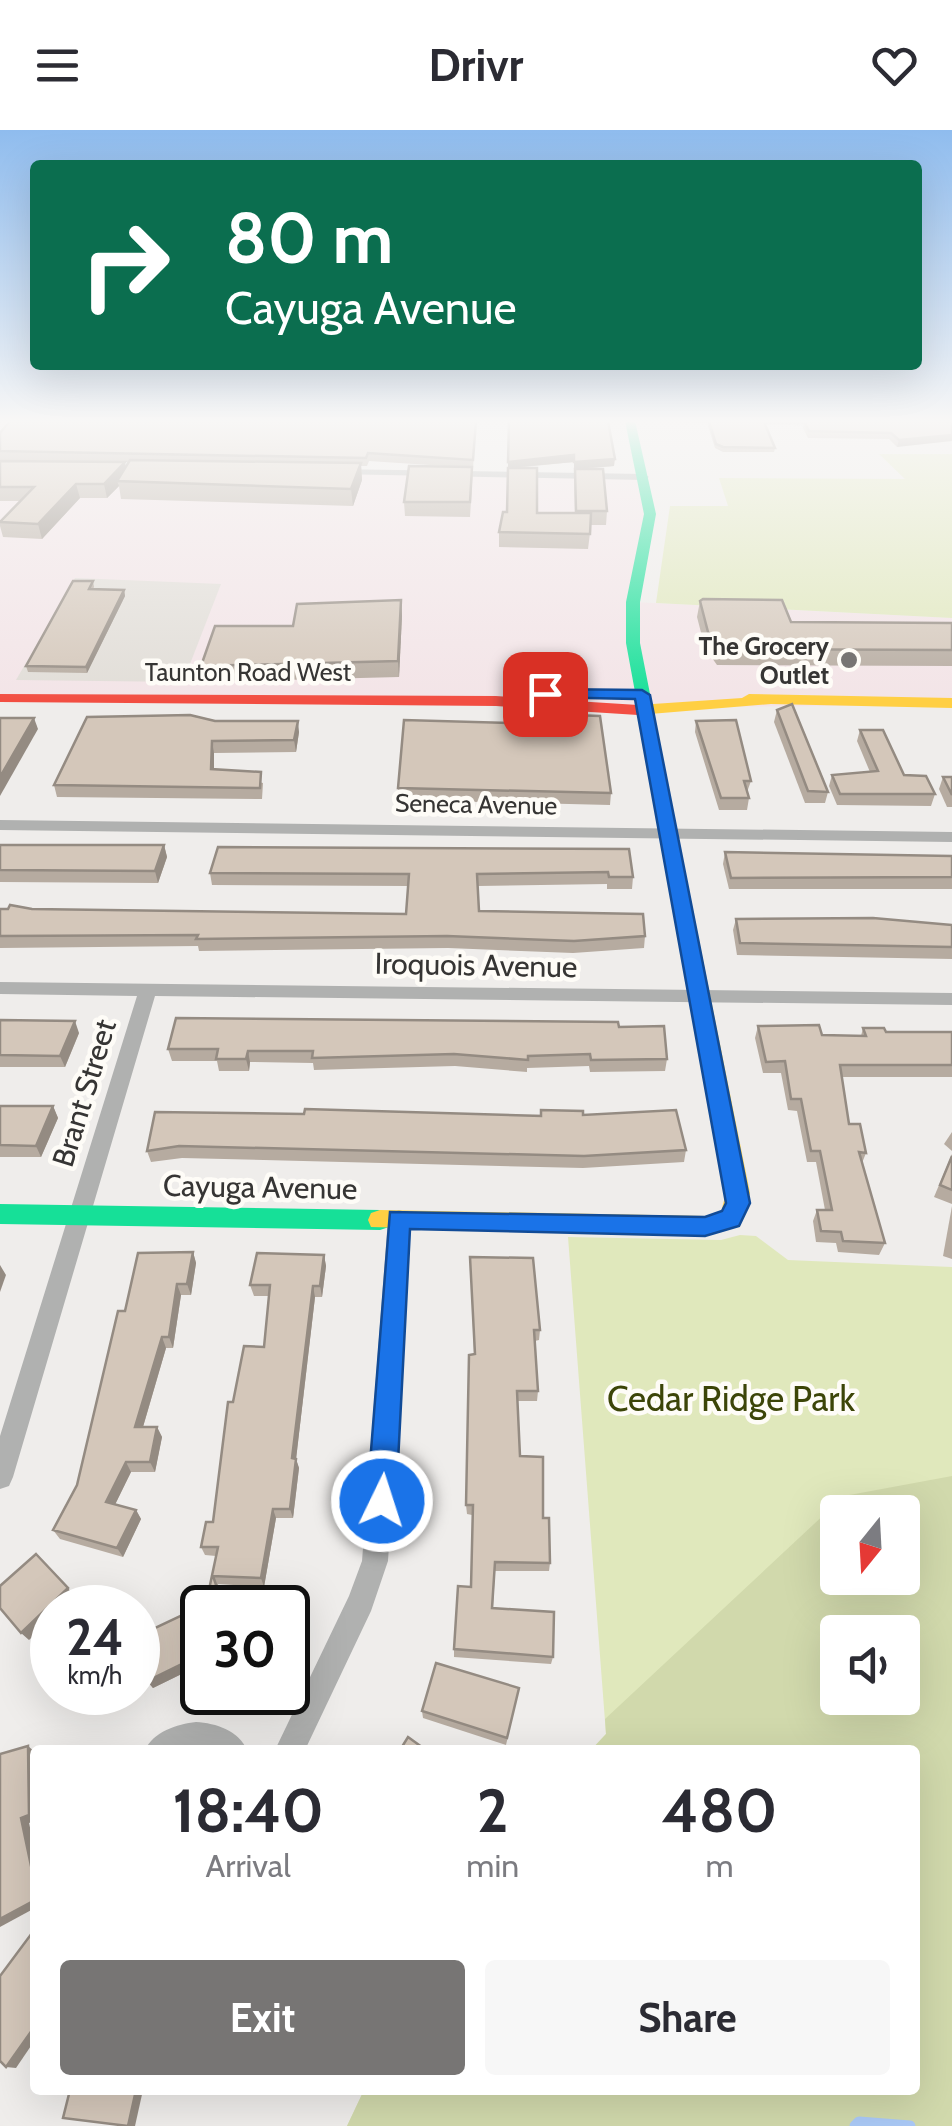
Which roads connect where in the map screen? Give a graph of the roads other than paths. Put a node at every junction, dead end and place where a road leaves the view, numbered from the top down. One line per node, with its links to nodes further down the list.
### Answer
1 (649, 514): 3 (street)
2 (0, 698): 3 (street, Taunton Road West)
3 (643, 701): 4 (street, Taunton Road West); 6 (street)
4 (952, 703)
5 (0, 825): 6 (street, Seneca Avenue)
6 (666, 831): 7 (street, Seneca Avenue); 10 (street)
7 (952, 837)
8 (0, 988): 9 (street, Iroquois Avenue)
9 (148, 989): 10 (street, Iroquois Avenue); 13 (street, Brant Street)
10 (698, 994): 11 (street, Iroquois Avenue); 14 (street, Cayuga Avenue)
11 (952, 999)
12 (0, 1214): 13 (street, Cayuga Avenue)
13 (78, 1215): 14 (street, Cayuga Avenue); 15 (street, Brant Street)
14 (399, 1219): 18 (street)
15 (0, 1477)
16 (173, 1745): 17 (street)
17 (225, 1745)
18 (292, 1745)

